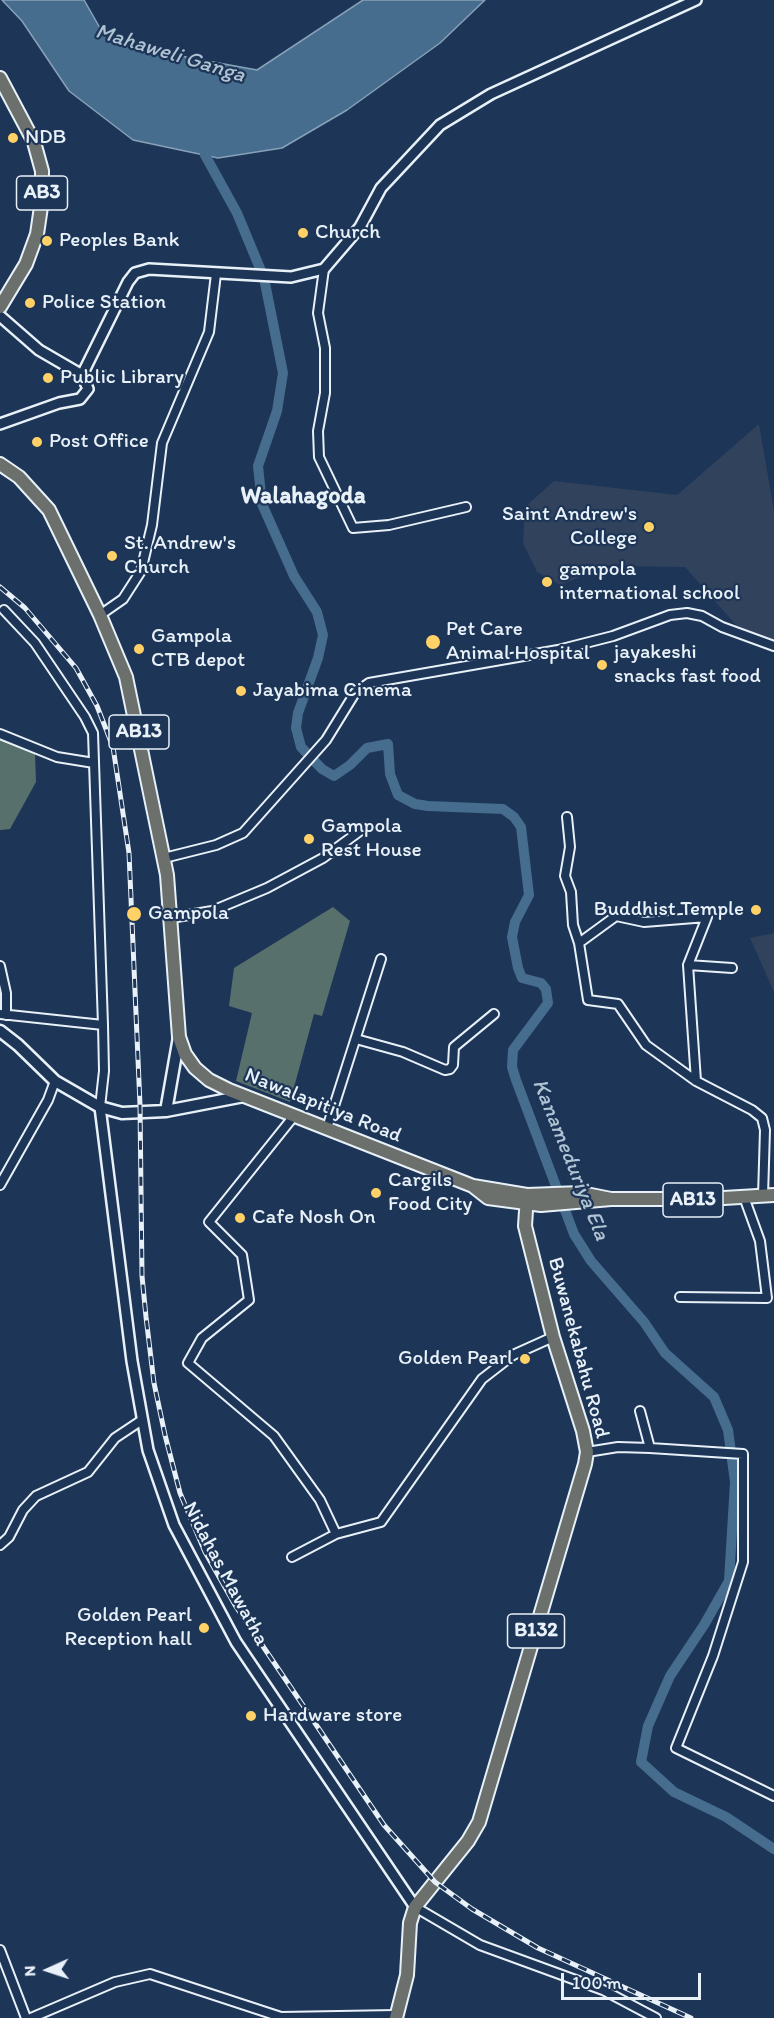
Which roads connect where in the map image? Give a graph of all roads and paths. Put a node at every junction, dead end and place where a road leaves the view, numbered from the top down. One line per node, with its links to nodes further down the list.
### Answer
1 (696, 0): 3 (street)
2 (0, 78): 5 (main road, AB3)
3 (324, 269): 4 (street); 10 (street)
4 (216, 274): 7 (street); 12 (street)
5 (0, 307)
6 (0, 316): 7 (street)
7 (82, 375): 8 (street)
8 (0, 424)
9 (0, 464): 12 (main road, AB13)
10 (466, 507)
11 (4, 610): 15 (street)
12 (100, 615): 18 (main road, AB13)
13 (774, 646): 18 (street)
14 (0, 734): 15 (street)
15 (94, 763): 27 (street)
16 (567, 817): 20 (street)
17 (364, 828): 19 (street)
18 (164, 858): 19 (main road, AB13)
19 (171, 918): 29 (main road, AB13)
20 (579, 943): 22 (street); 32 (street)
21 (381, 959): 30 (street)
22 (688, 965): 24 (street); 32 (street)
23 (0, 966): 25 (street)
24 (732, 968)
25 (3, 1014): 27 (street)
26 (494, 1014): 30 (street)
27 (103, 1025): 34 (street)
28 (0, 1031): 31 (main road)
29 (179, 1038): 33 (main road, Nawalapitiya Road / AB13); 35 (main road)
30 (356, 1040): 37 (street)
31 (55, 1081): 34 (main road); 38 (street)
32 (696, 1081): 39 (street)
33 (244, 1096): 35 (main road); 36 (main road, Nawalapitiya Road / AB13)
34 (100, 1107): 35 (main road); 45 (street, Nidahas Mawatha)
35 (166, 1111)
36 (294, 1116): 37 (main road, Nawalapitiya Road / AB13); 48 (street)
37 (327, 1128): 41 (main road, Nawalapitiya Road / AB13)
38 (0, 1185)
39 (768, 1195): 40 (main road, AB13)
40 (744, 1197): 41 (main road, Nawalapitiya Road / AB13); 42 (street)
41 (528, 1199): 43 (main road, Buwanekabahu Road / B132)
42 (680, 1297)
43 (553, 1337): 47 (main road, Buwanekabahu Road / B132); 48 (street)
44 (640, 1411): 46 (street)
45 (142, 1420): 49 (street); 52 (street, Nidahas Mawatha)
46 (650, 1448): 47 (street); 51 (street)
47 (586, 1452): 52 (main road, Buwanekabahu Road / B132)
48 (336, 1534): 50 (street)
49 (0, 1545)
50 (292, 1557)
51 (774, 1796)
52 (415, 1907): 54 (main road, Buwanekabahu Road / B132); 56 (street)
53 (0, 1950): 55 (street)
54 (396, 2017): 55 (street)
55 (28, 2018)
56 (656, 2018)

